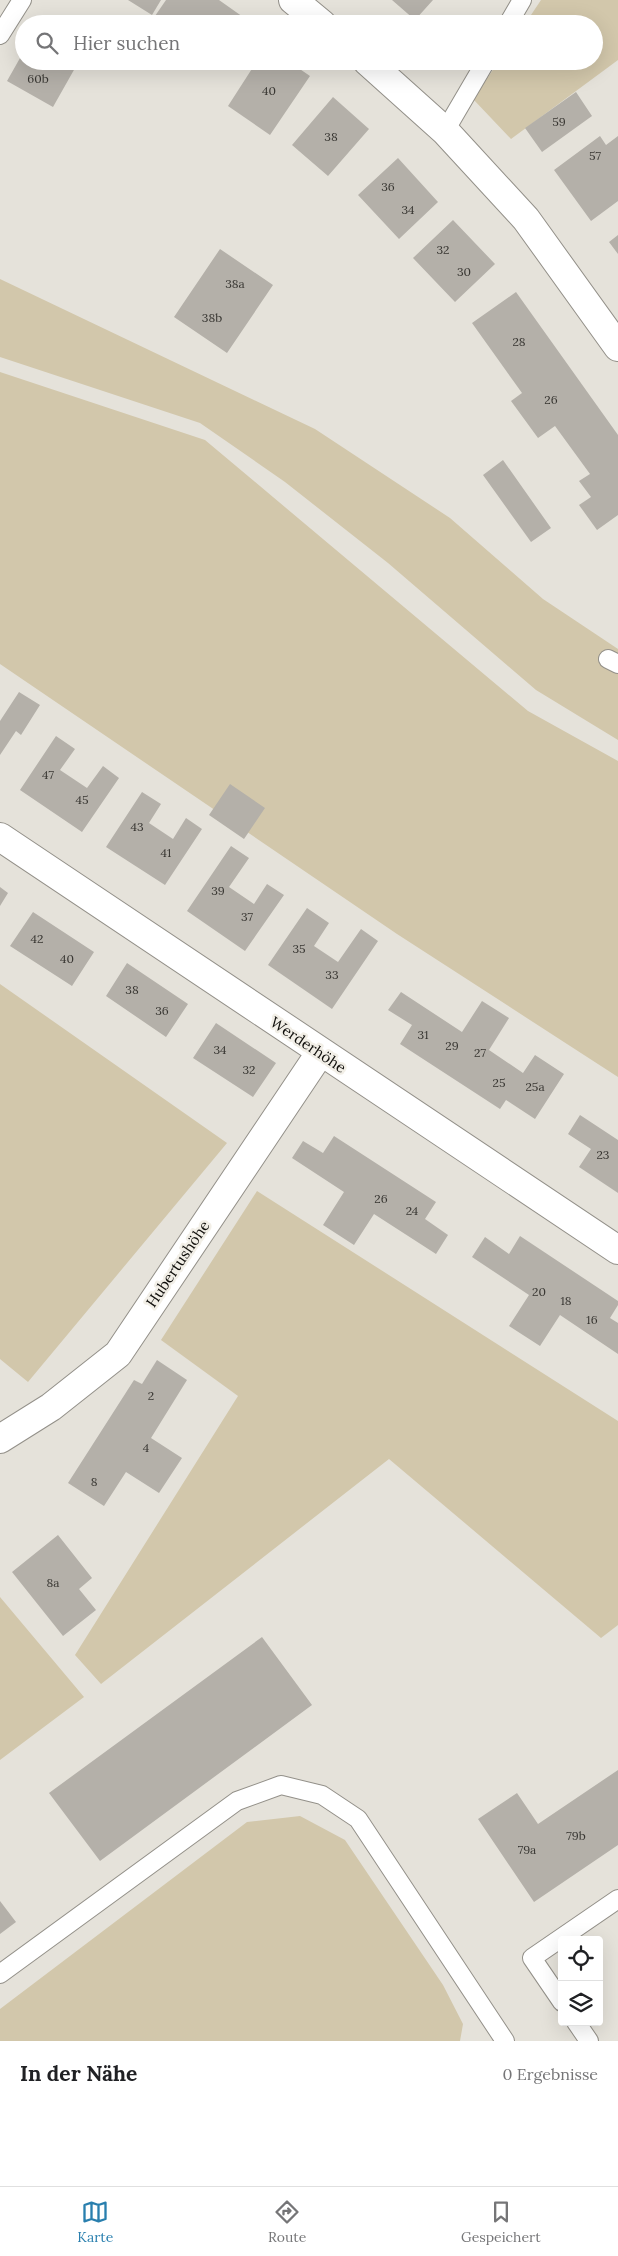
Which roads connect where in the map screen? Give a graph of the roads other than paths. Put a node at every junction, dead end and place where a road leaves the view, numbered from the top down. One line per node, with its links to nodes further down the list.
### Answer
1 (22, 0): 6 (lane)
2 (294, 0): 4 (street)
3 (522, 0): 5 (lane)
4 (312, 15)
5 (513, 15)
6 (0, 35)
7 (377, 70): 9 (street)
8 (481, 70): 9 (lane)
9 (445, 130): 10 (street)
10 (618, 347)
11 (0, 837): 12 (street, Werderhöhe)
12 (320, 1052): 13 (street, Werderhöhe); 14 (street, Hubertushöhe)
13 (618, 1250)
14 (0, 1440)
15 (618, 1900): 17 (lane)
16 (0, 1974): 19 (lane)
17 (558, 1996)
18 (579, 2026): 20 (lane)
19 (505, 2041)
20 (589, 2041)

